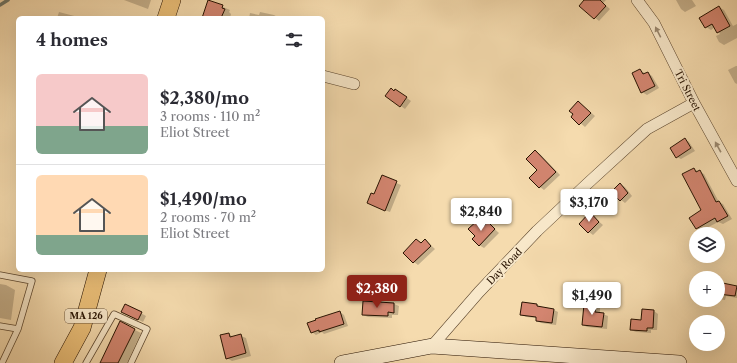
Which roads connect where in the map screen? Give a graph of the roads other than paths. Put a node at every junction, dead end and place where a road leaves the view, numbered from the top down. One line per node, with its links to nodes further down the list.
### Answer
1 (172, 0): 3 (main road)
2 (637, 0): 6 (street, Tri Street, one-way to 2)
3 (167, 16)
4 (325, 77): 5 (street)
5 (354, 84)
6 (694, 103): 7 (street, Tri Street, one-way to 6); 12 (street, Day Road)
7 (737, 181)
8 (97, 272): 13 (main road, MA 126)
9 (0, 275): 11 (lane)
10 (0, 326): 11 (lane)
11 (18, 329): 14 (lane)
12 (432, 346): 17 (street); 18 (street)
13 (66, 360)
14 (2, 363)
15 (86, 363): 16 (lane)
16 (131, 363)
17 (342, 363)
18 (679, 363)

